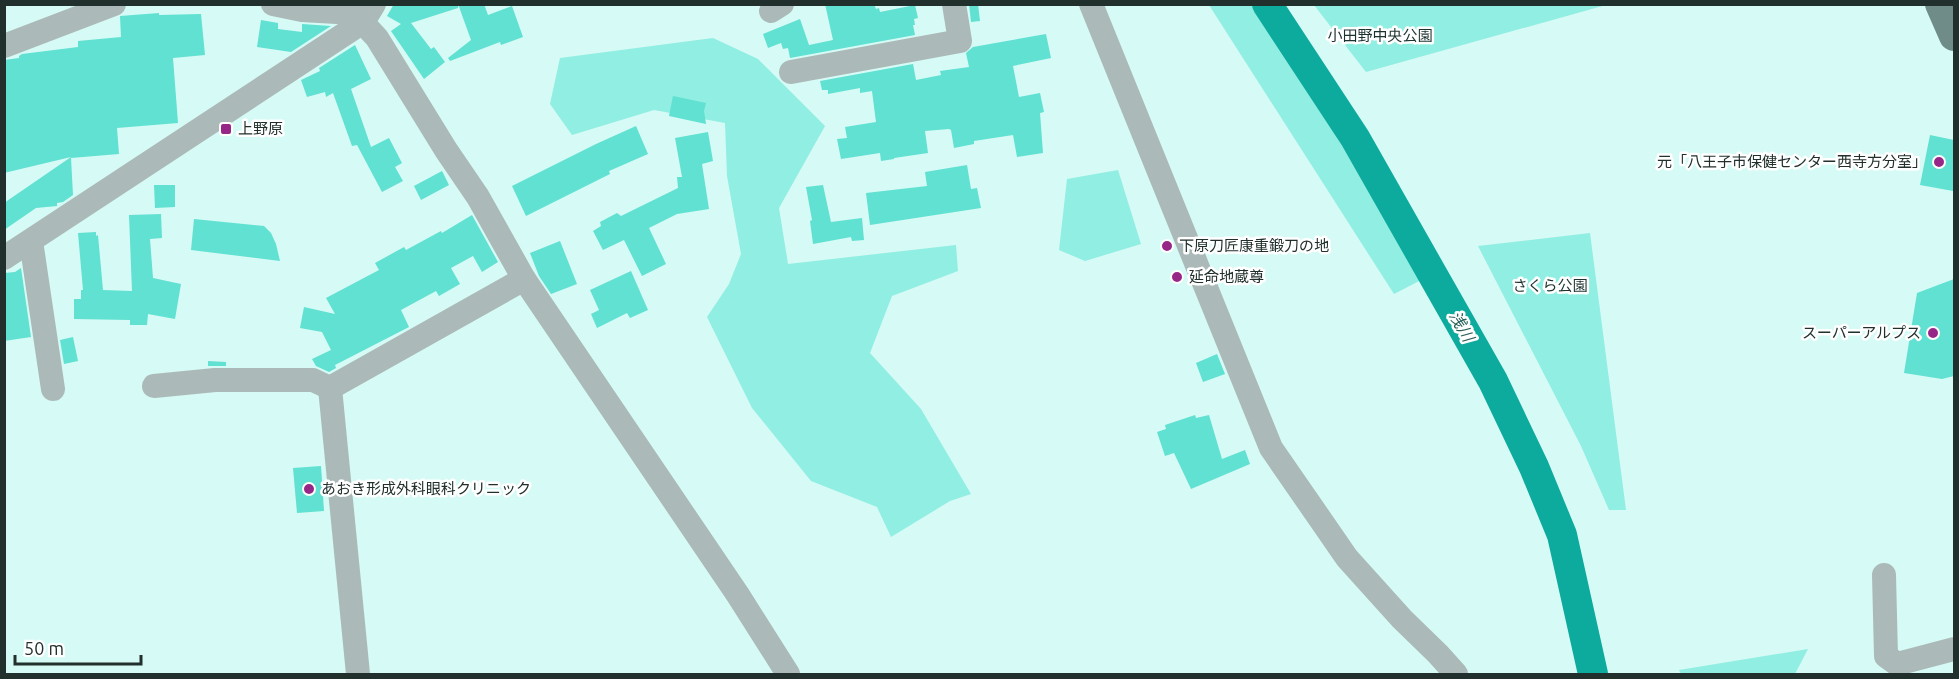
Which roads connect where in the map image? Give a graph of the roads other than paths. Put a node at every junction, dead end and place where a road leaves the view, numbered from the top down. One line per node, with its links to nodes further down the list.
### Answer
1 (114, 4): 8 (street)
2 (273, 4): 6 (street)
3 (954, 4): 9 (street)
4 (1090, 4): 20 (street)
5 (1940, 4): 7 (main road)
6 (369, 13): 10 (street); 12 (street)
7 (1954, 36)
8 (4, 46)
9 (791, 72)
10 (31, 241): 11 (street); 15 (street)
11 (4, 258)
12 (524, 279): 14 (street); 19 (street)
13 (154, 386): 14 (street)
14 (330, 388): 18 (street)
15 (53, 389)
16 (1884, 574): 17 (street)
17 (1954, 649)
18 (358, 675)
19 (788, 675)
20 (1456, 675)

